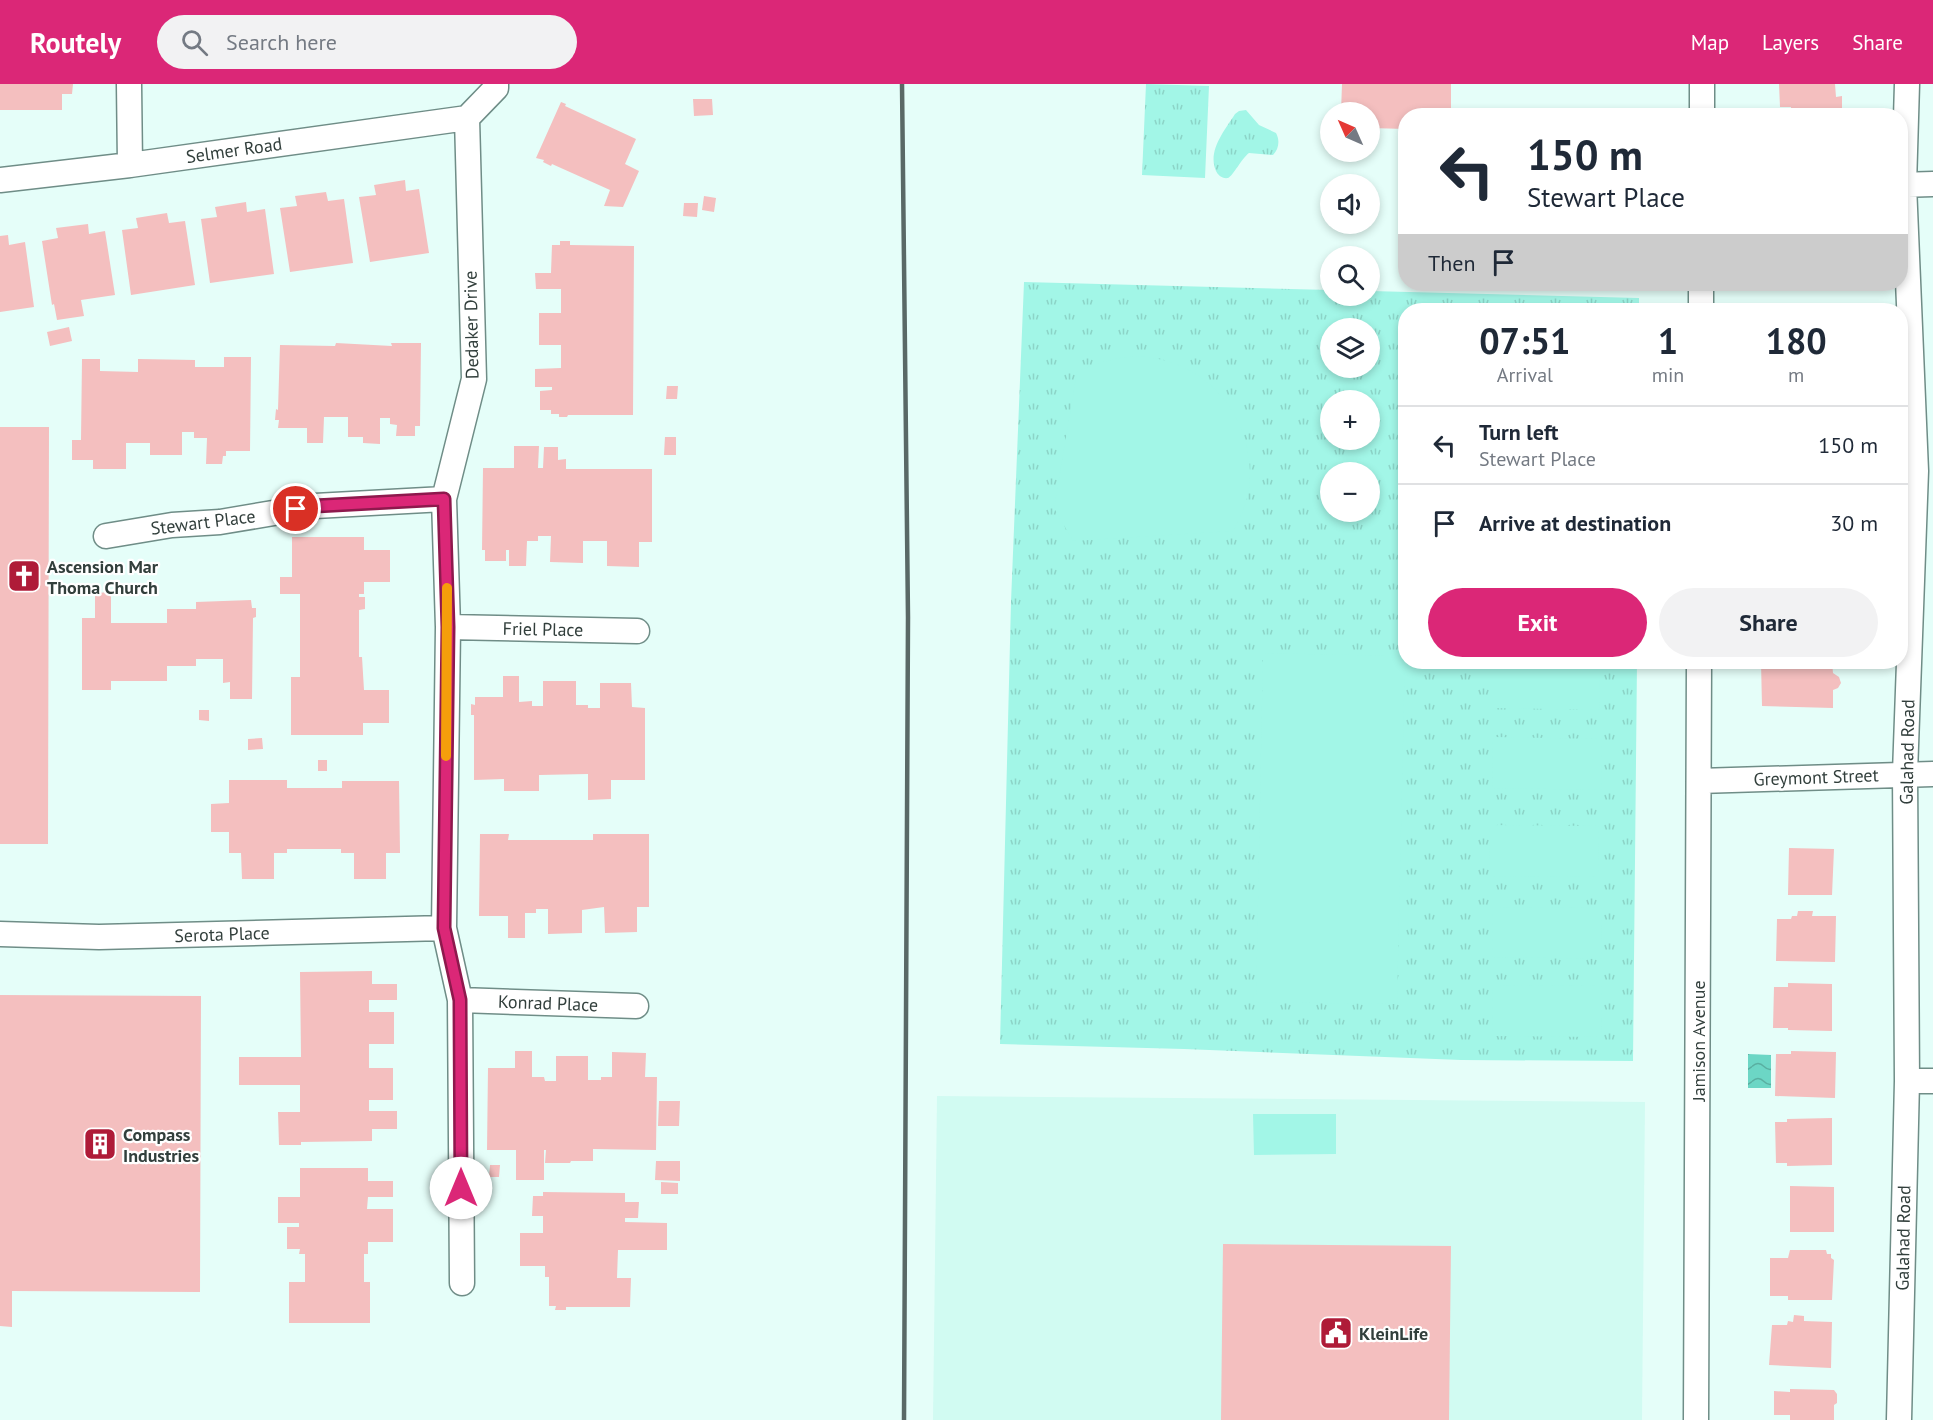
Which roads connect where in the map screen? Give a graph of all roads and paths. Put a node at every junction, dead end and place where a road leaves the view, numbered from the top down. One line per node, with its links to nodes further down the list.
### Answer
1 (129, 84): 8 (street)
2 (496, 84): 7 (street)
3 (1702, 84): 5 (street)
4 (1907, 84): 6 (street, Galahad Road)
5 (1702, 108)
6 (1906, 108)
7 (467, 118): 8 (street, Selmer Road); 14 (street, Dedaker Drive)
8 (130, 165): 9 (street, Selmer Road)
9 (0, 180)
10 (1933, 184): 11 (street)
11 (1908, 185)
12 (1908, 263): 13 (street, Galahad Road)
13 (1924, 472): 19 (street, Galahad Road)
14 (444, 499): 15 (street, Stewart Place); 16 (street, Dedaker Drive)
15 (106, 536)
16 (448, 627): 17 (street, Friel Place); 22 (street, Dedaker Drive)
17 (637, 631)
18 (1699, 669): 21 (street, Jamison Avenue)
19 (1905, 773): 20 (street, Greymont Street); 21 (street, Greymont Street); 26 (street, Galahad Road)
20 (1933, 774)
21 (1699, 781): 29 (street, Jamison Avenue)
22 (444, 928): 23 (street, Serota Place); 24 (street, Dedaker Drive)
23 (0, 934)
24 (460, 1000): 25 (street, Konrad Place); 28 (street, Dedaker Drive)
25 (636, 1006)
26 (1906, 1081): 27 (street); 30 (street, Galahad Road)
27 (1933, 1081)
28 (462, 1283)
29 (1696, 1420)
30 (1899, 1420)

